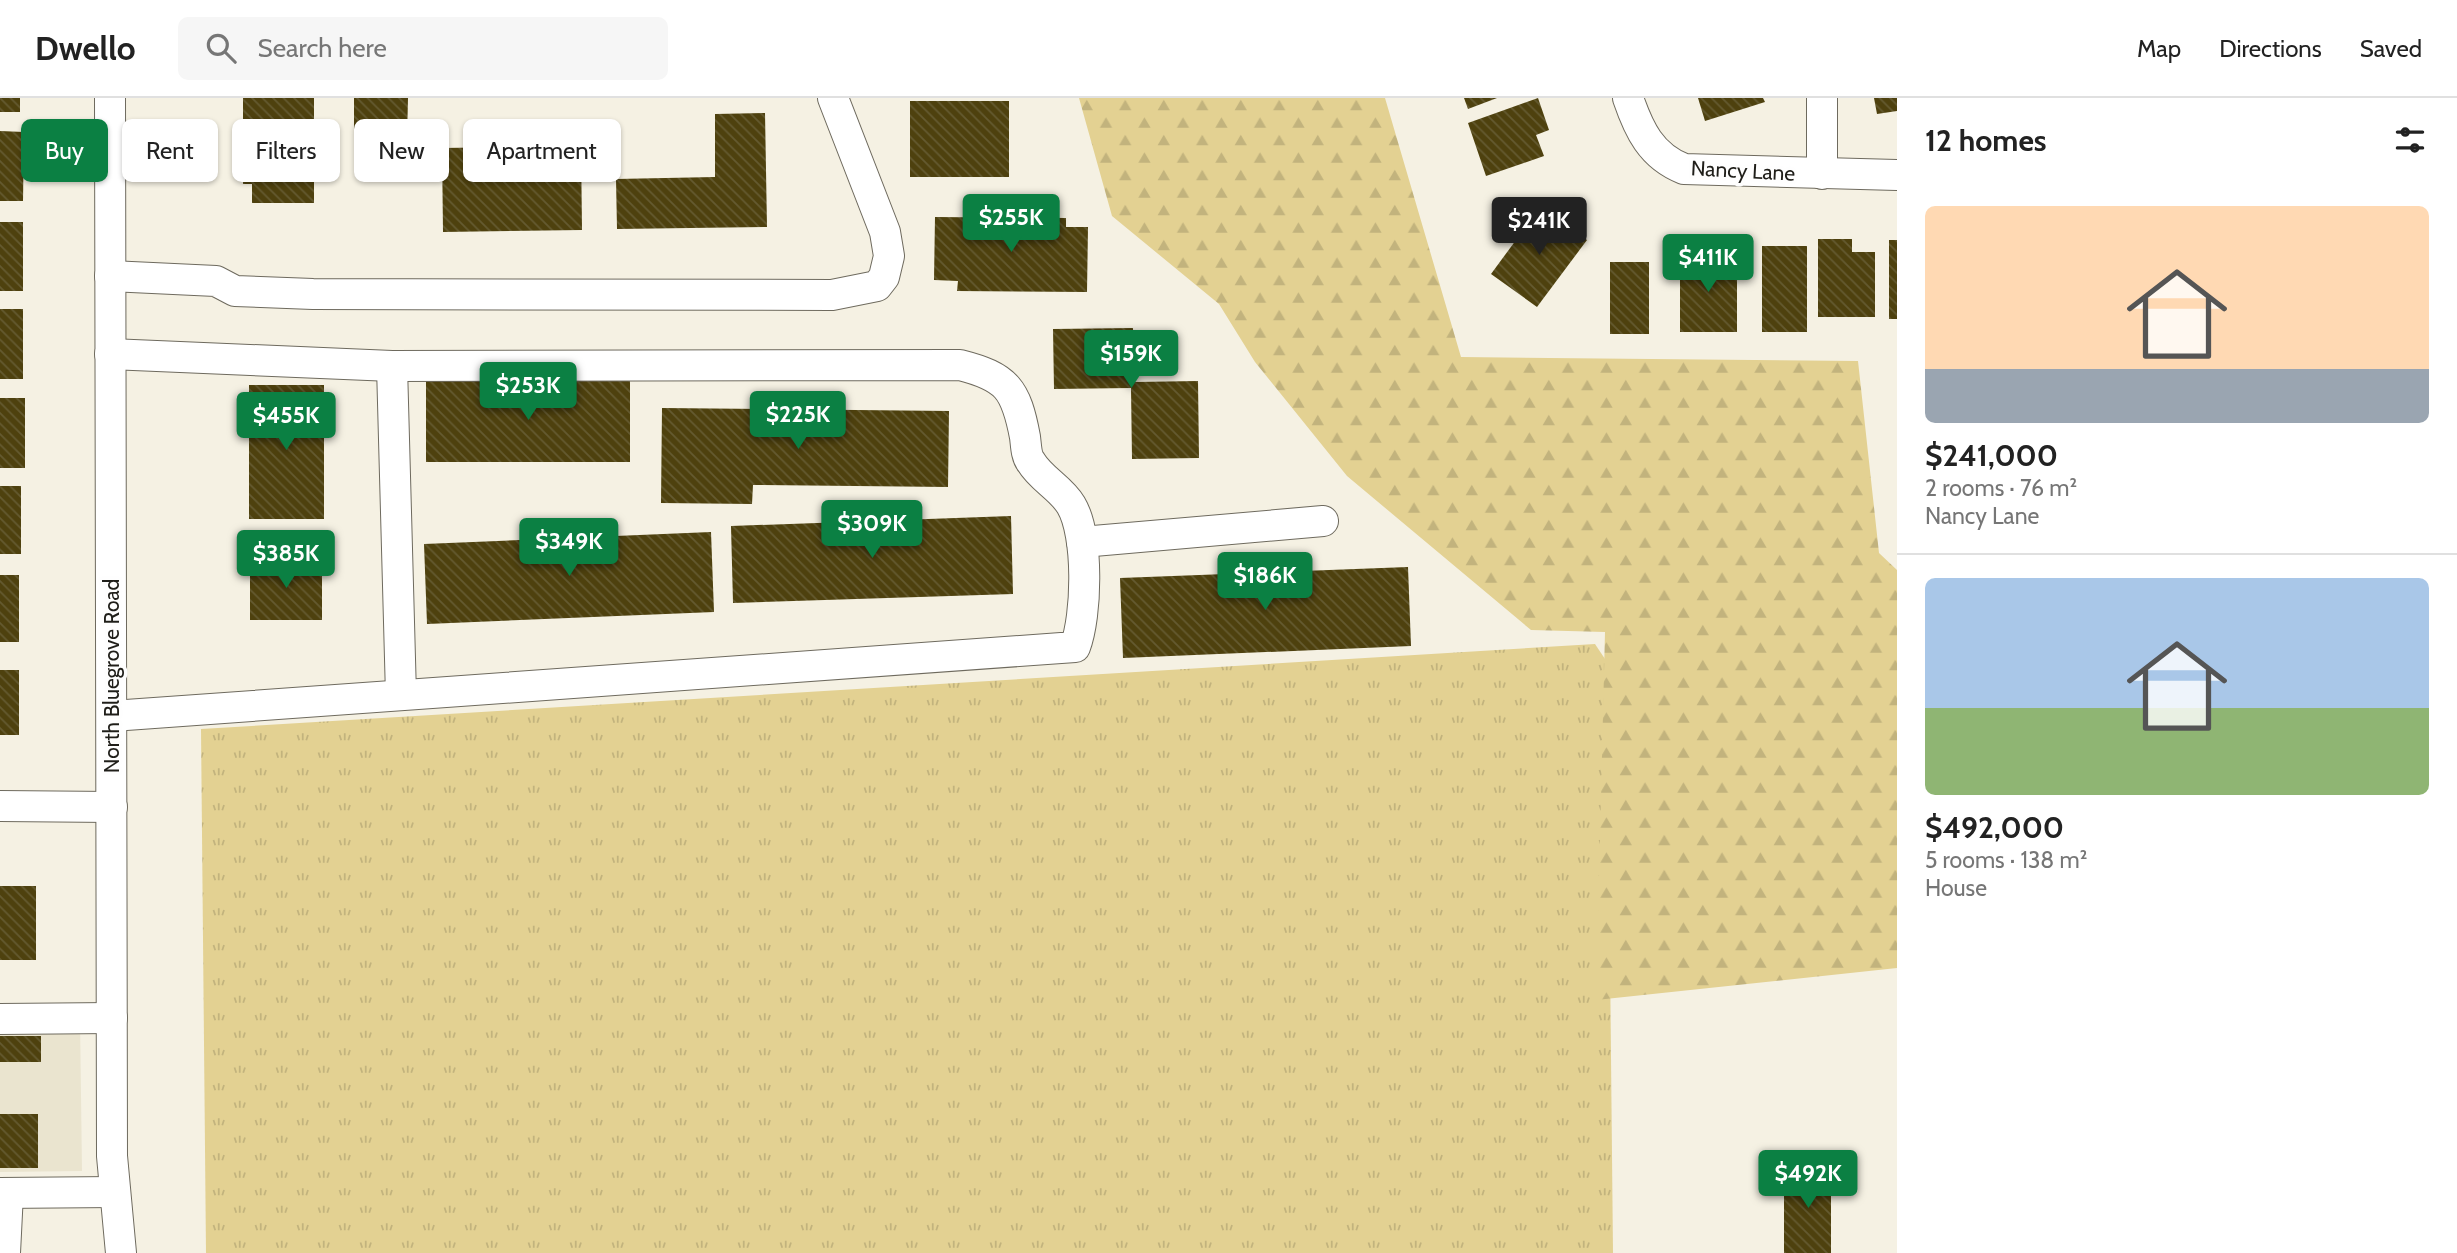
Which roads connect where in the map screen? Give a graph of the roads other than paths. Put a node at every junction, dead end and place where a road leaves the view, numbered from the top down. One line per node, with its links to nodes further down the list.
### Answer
1 (110, 98): 7 (street, North Bluegrove Road)
2 (833, 98): 7 (street)
3 (1628, 98): 5 (street, Nancy Lane)
4 (1822, 98): 5 (street)
5 (1822, 174): 6 (street, Nancy Lane)
6 (1897, 175)
7 (110, 276): 8 (street, North Bluegrove Road)
8 (110, 354): 9 (street); 13 (street, North Bluegrove Road)
9 (392, 366): 11 (street); 12 (street)
10 (1323, 521): 11 (street)
11 (1082, 542): 12 (street)
12 (401, 695): 13 (street)
13 (112, 716): 15 (street, North Bluegrove Road)
14 (0, 806): 15 (street)
15 (112, 807): 16 (street, North Bluegrove Road)
16 (112, 1018): 17 (street); 18 (street, North Bluegrove Road)
17 (0, 1019)
18 (115, 1192): 19 (street); 21 (street, North Bluegrove Road)
19 (4, 1193): 20 (street)
20 (5, 1253)
21 (121, 1253)

